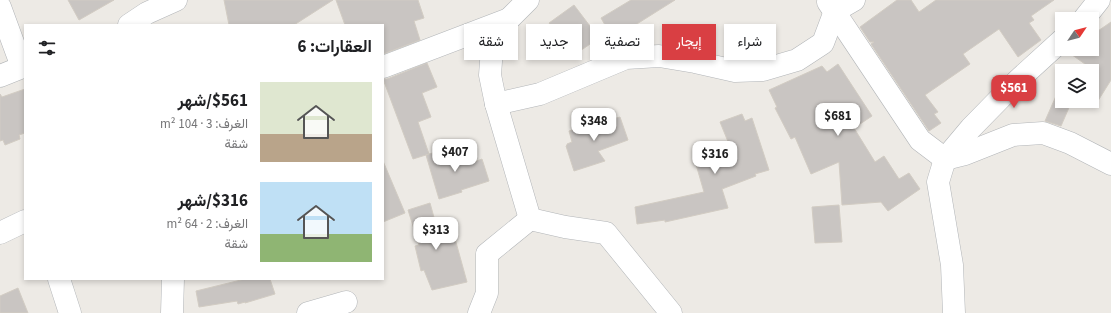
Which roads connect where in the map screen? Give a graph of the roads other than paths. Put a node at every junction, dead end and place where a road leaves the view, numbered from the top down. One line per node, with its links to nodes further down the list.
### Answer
1 (176, 0): 8 (street)
2 (528, 0): 9 (street)
3 (854, 0): 5 (street)
4 (1099, 0): 7 (street)
5 (830, 6): 14 (street); 15 (street)
6 (0, 7): 11 (street)
7 (1090, 12)
8 (142, 16)
9 (509, 19): 12 (street); 14 (street)
10 (1055, 46): 15 (street)
11 (24, 67): 13 (street)
12 (384, 67)
13 (0, 76)
14 (496, 104): 17 (street)
15 (945, 159): 16 (street); 28 (street)
16 (1111, 164)
17 (530, 219): 26 (street); 27 (street)
18 (24, 221): 19 (street)
19 (0, 232)
20 (59, 280): 23 (street)
21 (173, 280): 24 (street)
22 (346, 302): 25 (street)
23 (70, 313)
24 (172, 313)
25 (308, 313)
26 (479, 313)
27 (671, 313)
28 (954, 313)

